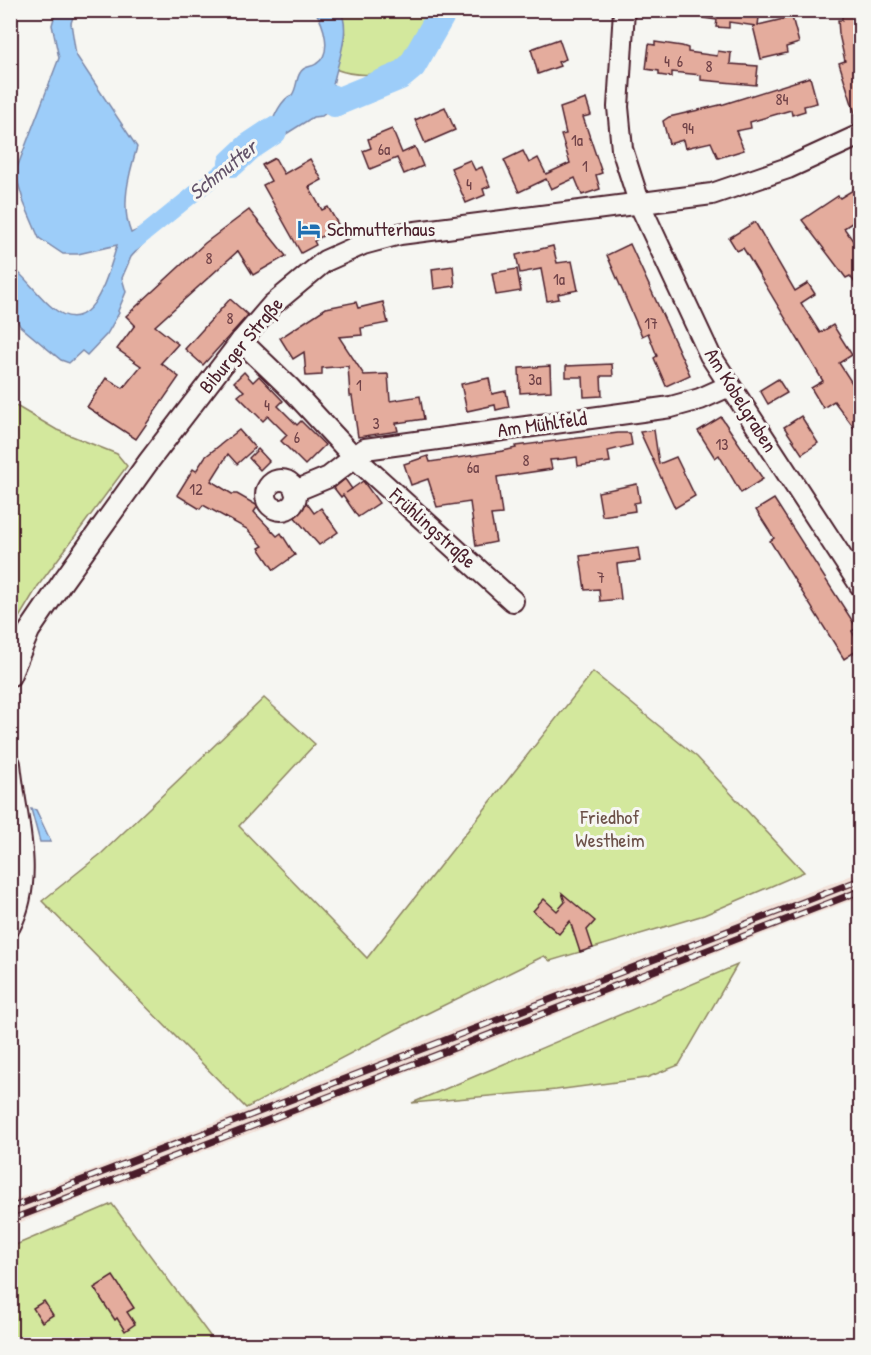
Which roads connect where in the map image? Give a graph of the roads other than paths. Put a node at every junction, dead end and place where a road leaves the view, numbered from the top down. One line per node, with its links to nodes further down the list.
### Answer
1 (624, 10): 3 (street, Am Kobelgraben)
2 (861, 135): 3 (street, Biburger Straße)
3 (640, 205): 4 (street, Biburger Straße); 5 (street, Am Kobelgraben)
4 (241, 341): 6 (street, Frühlingstraße); 10 (street, Biburger Straße)
5 (729, 386): 6 (street, Am Mühlfeld); 8 (street, Am Kobelgraben)
6 (353, 456): 7 (street); 9 (street, Frühlingstraße)
7 (295, 491)
8 (861, 585)
9 (513, 601)
10 (10, 676)
11 (10, 764): 12 (street)
12 (10, 926)

